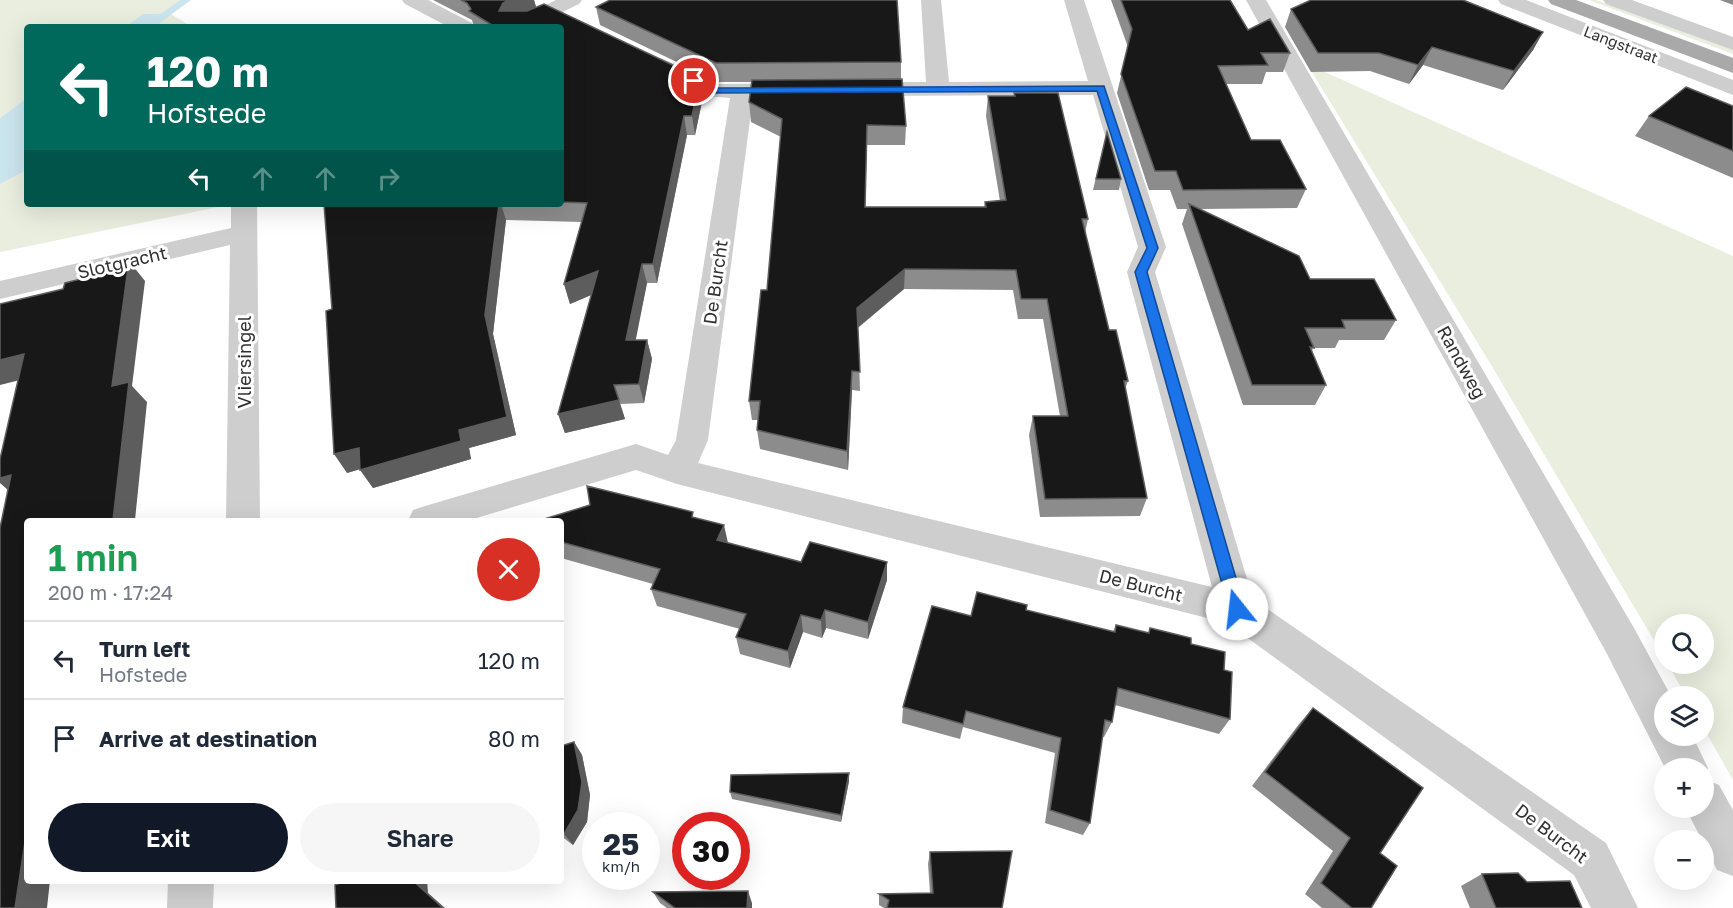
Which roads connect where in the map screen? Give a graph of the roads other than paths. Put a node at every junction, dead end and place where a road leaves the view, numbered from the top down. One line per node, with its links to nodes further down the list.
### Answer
1 (412, 0): 9 (street)
2 (931, 0): 14 (street)
3 (1074, 0): 15 (street)
4 (1256, 0): 24 (street, Randweg)
5 (1508, 0): 16 (street, Langstraat)
6 (1558, 0): 13 (main road, Langstraat)
7 (1613, 0): 11 (street)
8 (571, 10): 10 (street)
9 (459, 24)
10 (522, 24)
11 (1733, 44)
12 (642, 56): 17 (street)
13 (1733, 66)
14 (938, 88): 15 (street); 17 (street)
15 (1101, 88): 23 (street)
16 (1733, 88)
17 (742, 91): 20 (street, De Burcht)
18 (244, 219): 19 (street, Slotgracht); 21 (street, Vliersingel)
19 (0, 290)
20 (677, 471): 22 (street, De Burcht); 23 (street, De Burcht)
21 (243, 518)
22 (432, 518)
23 (1237, 609): 29 (street, De Burcht)
24 (1654, 706)
25 (1714, 818): 26 (street)
26 (1733, 854)
27 (191, 884): 28 (street)
28 (190, 908)
29 (1615, 908)

